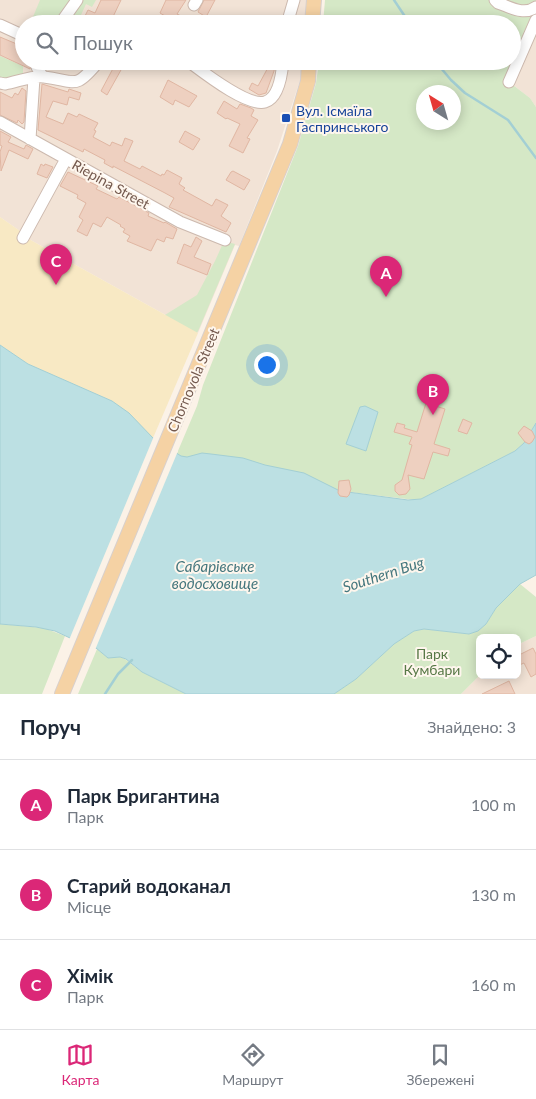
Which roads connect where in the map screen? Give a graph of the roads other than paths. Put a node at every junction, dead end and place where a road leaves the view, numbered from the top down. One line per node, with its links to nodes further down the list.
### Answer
1 (77, 0): 6 (street)
2 (294, 0): 7 (street)
3 (314, 0): 8 (main road)
4 (495, 0): 5 (street)
5 (536, 7)
6 (66, 15)
7 (290, 15)
8 (313, 15)
9 (536, 20): 12 (street)
10 (0, 25): 11 (street)
11 (15, 32)
12 (531, 43): 13 (street)
13 (521, 61)
14 (37, 70): 20 (street)
15 (92, 70): 20 (street)
16 (200, 70): 17 (street)
17 (282, 70)
18 (309, 70): 28 (main road, Chornovola Street)
19 (516, 70): 21 (street)
20 (38, 77): 22 (street); 24 (street)
21 (509, 82)
22 (0, 83)
23 (0, 122): 24 (street, Riepina Street)
24 (30, 139): 25 (street, Riepina Street)
25 (66, 159): 26 (street); 27 (street, Riepina Street)
26 (23, 238)
27 (225, 240)
28 (62, 694)

